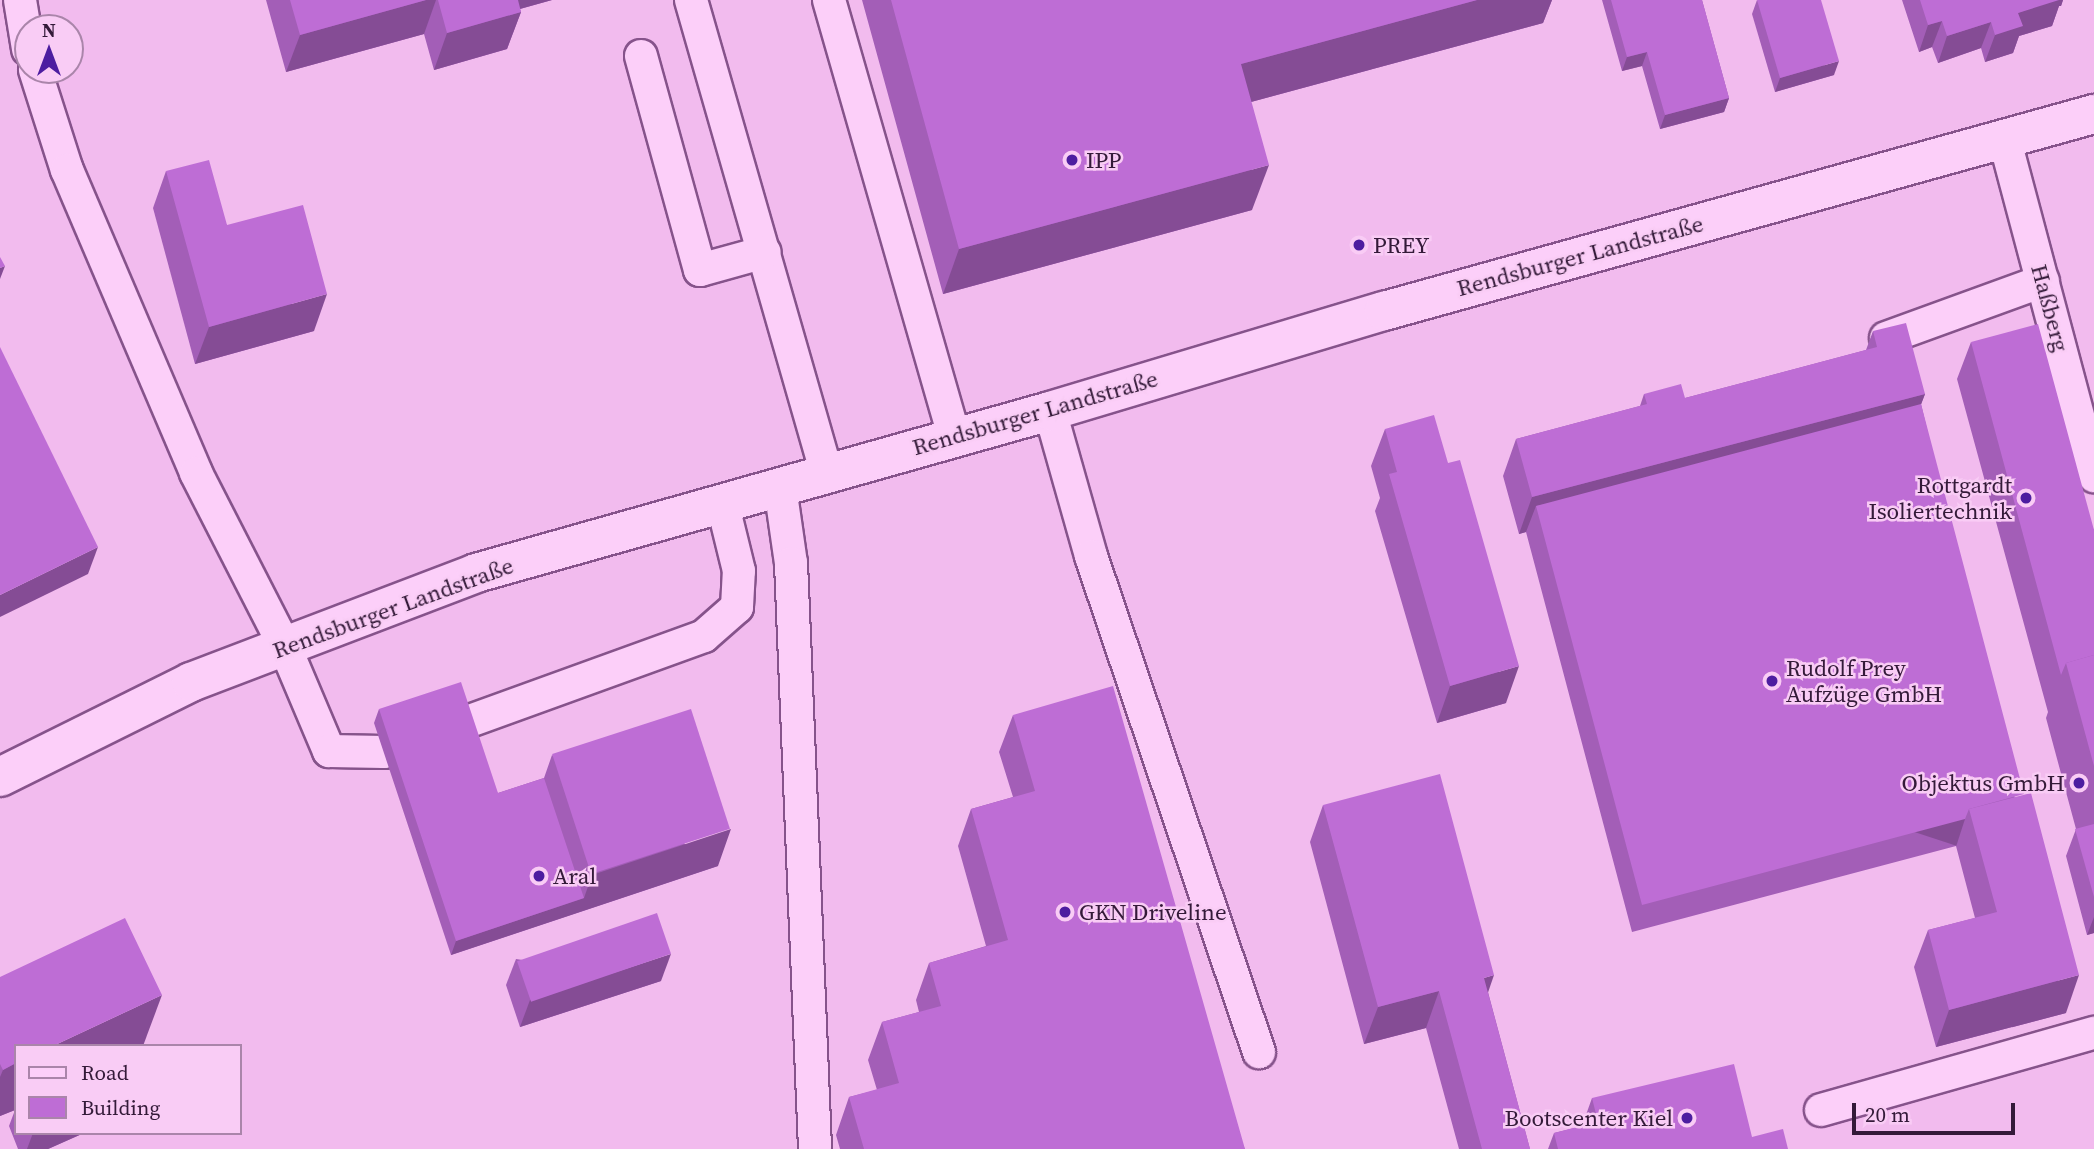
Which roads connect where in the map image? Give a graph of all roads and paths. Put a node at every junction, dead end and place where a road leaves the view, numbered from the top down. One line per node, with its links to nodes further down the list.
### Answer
1 (691, 0): 7 (lane)
2 (829, 0): 11 (lane)
3 (641, 56): 7 (lane)
4 (39, 84): 16 (lane)
5 (2094, 114): 6 (street, Rendsburger Landstraße)
6 (2005, 141): 8 (lane, Haßberg); 10 (street, Rendsburger Landstraße)
7 (765, 252): 12 (lane)
8 (2042, 281): 9 (lane); 13 (lane, Haßberg)
9 (1886, 338)
10 (1050, 411): 11 (street, Rendsburger Landstraße); 19 (lane)
11 (954, 436): 12 (street, Rendsburger Landstraße)
12 (827, 472): 14 (street, Rendsburger Landstraße)
13 (2094, 476)
14 (780, 487): 15 (street, Rendsburger Landstraße); 21 (lane)
15 (722, 502): 16 (street, Rendsburger Landstraße); 16 (lane)
16 (285, 647): 17 (street, Rendsburger Landstraße)
17 (0, 777)
18 (2094, 1033): 20 (lane)
19 (1259, 1052)
20 (1821, 1110)
21 (815, 1149)

